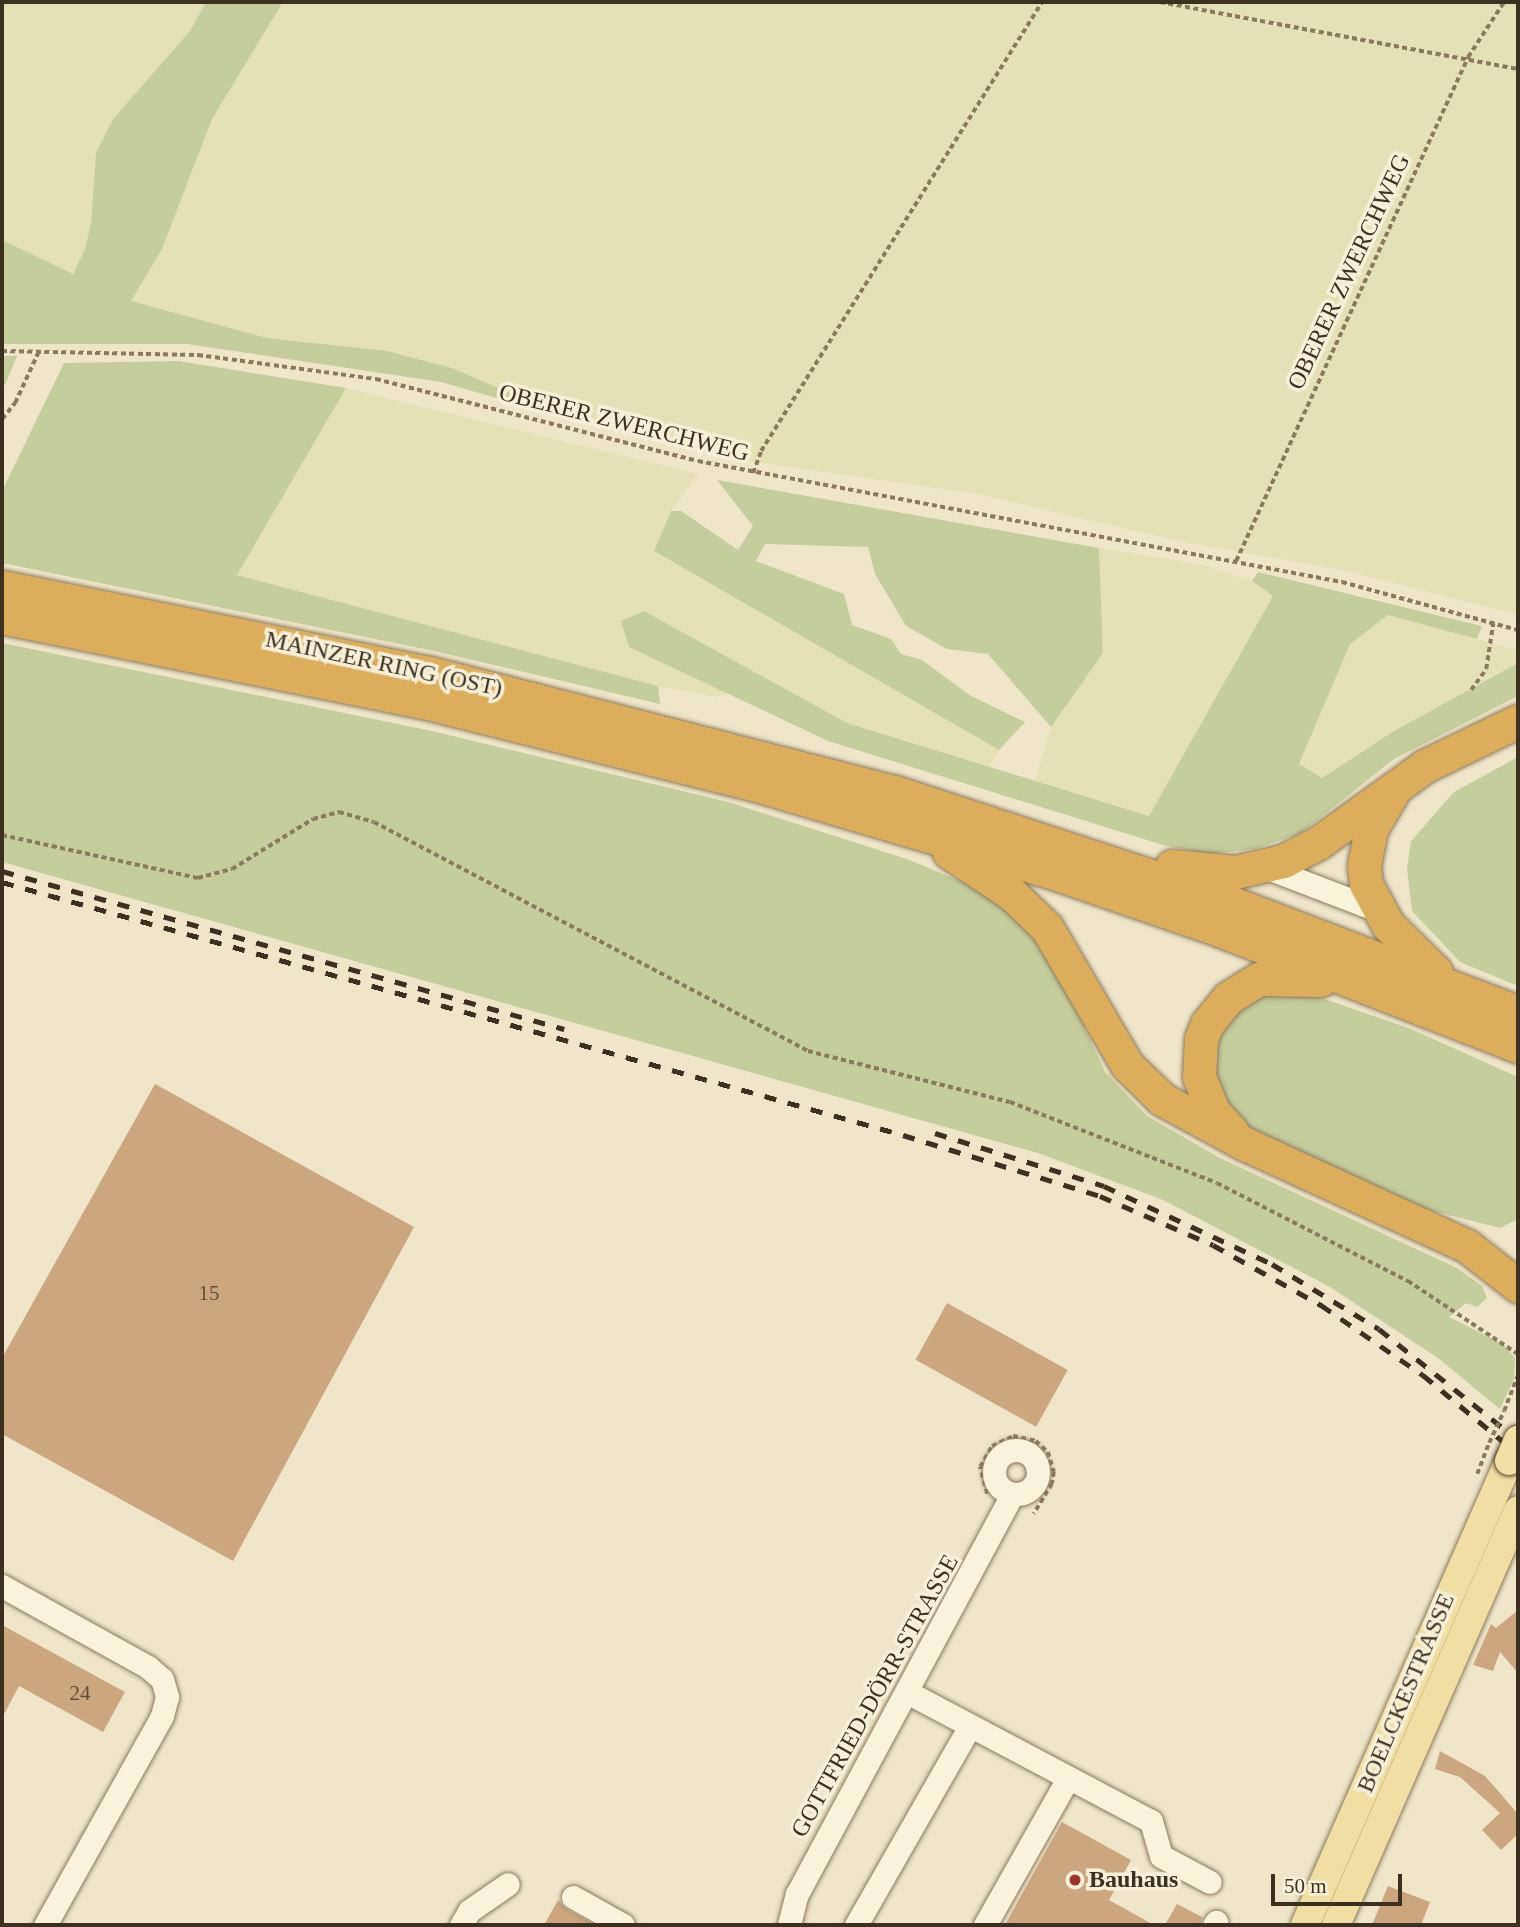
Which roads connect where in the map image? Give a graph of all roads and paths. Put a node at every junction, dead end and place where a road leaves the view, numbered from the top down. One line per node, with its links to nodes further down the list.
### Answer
1 (1042, 2): 9 (path)
2 (1160, 2): 4 (path)
3 (1504, 2): 4 (path, OBERER ZWERCHWEG)
4 (1468, 57): 5 (path); 10 (path, OBERER ZWERCHWEG)
5 (1518, 69)
6 (2, 351): 7 (path, OBERER ZWERCHWEG)
7 (38, 353): 8 (path); 9 (path, OBERER ZWERCHWEG)
8 (2, 419)
9 (753, 473): 10 (path, OBERER ZWERCHWEG)
10 (1236, 561): 13 (path, OBERER ZWERCHWEG)
11 (2, 587): 20 (highway, MAINZER RING (OST))
12 (2, 617): 18 (highway, MAINZER RING (OST))
13 (1493, 624): 14 (path, OBERER ZWERCHWEG); 15 (path)
14 (1518, 630)
15 (1471, 690)
16 (1518, 721): 17 (highway)
17 (1402, 781): 21 (highway); 22 (highway)
18 (888, 822): 24 (highway); 27 (highway)
19 (2, 835): 31 (path)
20 (1053, 842): 21 (highway); 23 (highway)
21 (1265, 867): 22 (street)
22 (1377, 910): 23 (highway)
23 (1448, 983): 25 (highway)
24 (1415, 1003): 26 (highway); 27 (highway)
25 (1518, 1012)
26 (1518, 1046)
27 (1245, 1144): 28 (highway)
28 (1468, 1246): 29 (highway); 30 (highway)
29 (1518, 1250)
30 (1518, 1286)
31 (1518, 1354)
32 (1518, 1374): 33 (path, bridge)
33 (1505, 1448): 51 (main road, BOELCKESTRASSE)
34 (987, 1494): 37 (path)
35 (1012, 1494): 39 (street, GOTTFRIED-DÖRR-STRASSE)
36 (1518, 1510): 52 (main road, BOELCKESTRASSE)
37 (1034, 1514)
38 (2, 1586): 45 (street)
39 (907, 1692): 40 (street); 48 (street, GOTTFRIED-DÖRR-STRASSE)
40 (970, 1726): 41 (street); 49 (street)
41 (1068, 1778): 42 (street); 50 (street)
42 (1210, 1882)
43 (508, 1884): 46 (street)
44 (573, 1897): 47 (street)
45 (45, 1925)
46 (461, 1925)
47 (623, 1925)
48 (789, 1925)
49 (856, 1925)
50 (985, 1925)
51 (1305, 1925)
52 (1336, 1925)

